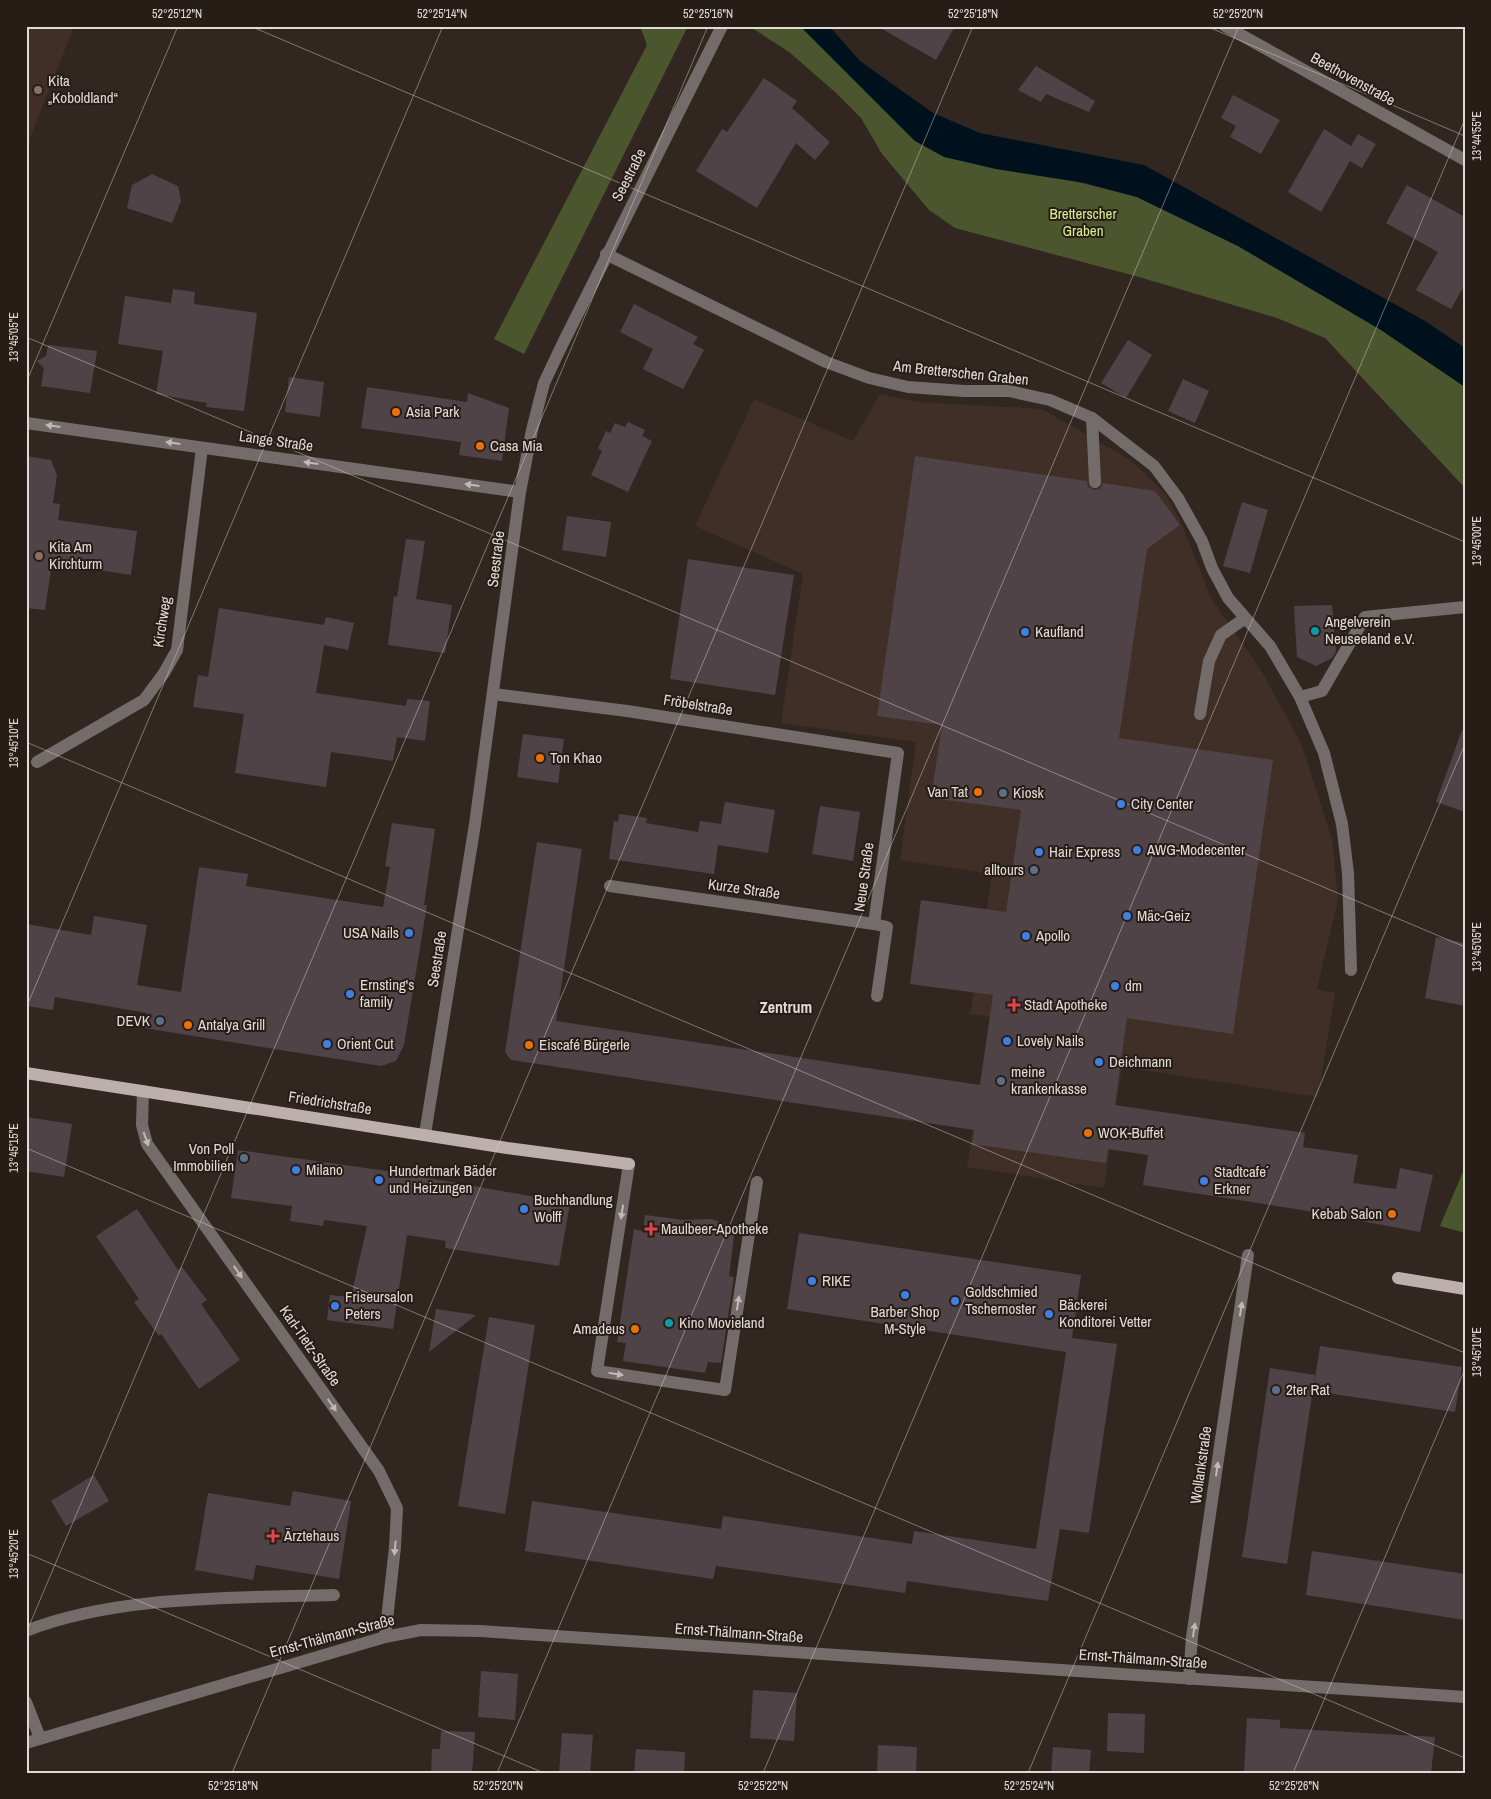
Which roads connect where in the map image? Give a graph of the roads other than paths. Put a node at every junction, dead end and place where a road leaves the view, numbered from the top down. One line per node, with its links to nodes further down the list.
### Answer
1 (722, 26): 4 (street, Seestraße)
2 (1225, 26): 3 (street, Beethovenstraße)
3 (1465, 160)
4 (606, 254): 5 (street, Am Bretterschen Graben); 9 (street, Seestraße)
5 (1092, 418): 8 (street); 11 (street, Am Bretterschen Graben)
6 (26, 422): 7 (street, Lange Straße, one-way to 6)
7 (202, 448): 9 (street, Lange Straße, one-way to 7); 16 (street, Kirchweg)
8 (1095, 482)
9 (520, 492): 12 (street, Seestraße)
10 (1465, 607): 13 (street)
11 (1244, 619): 13 (street, Am Bretterschen Graben); 14 (street)
12 (494, 694): 15 (street, Fröbelstraße); 23 (street, Seestraße)
13 (1300, 696): 19 (street, Am Bretterschen Graben)
14 (1200, 714)
15 (898, 753): 18 (street, Neue Straße)
16 (38, 762)
17 (610, 886): 18 (street, Kurze Straße)
18 (874, 924): 20 (street, Neue Straße)
19 (1351, 970)
20 (877, 996)
21 (26, 1073): 22 (main road, Friedrichstraße)
22 (143, 1091): 23 (main road, Friedrichstraße); 31 (street, Karl-Tietz-Straße, one-way to 31)
23 (425, 1134): 24 (main road, Friedrichstraße)
24 (629, 1164): 25 (street, one-way to 25)
25 (757, 1182)
26 (1248, 1256): 32 (street, Wollankstraße, one-way to 26)
27 (1398, 1278): 28 (main road)
28 (1465, 1289)
29 (334, 1595): 30 (street)
30 (26, 1632)
31 (385, 1637): 32 (street, Ernst-Thälmann-Straße); 35 (street, Ernst-Thälmann-Straße)
32 (1189, 1679): 33 (street, Ernst-Thälmann-Straße)
33 (1465, 1697)
34 (26, 1702): 35 (street)
35 (40, 1738): 36 (street, Ernst-Thälmann-Straße)
36 (26, 1743)

